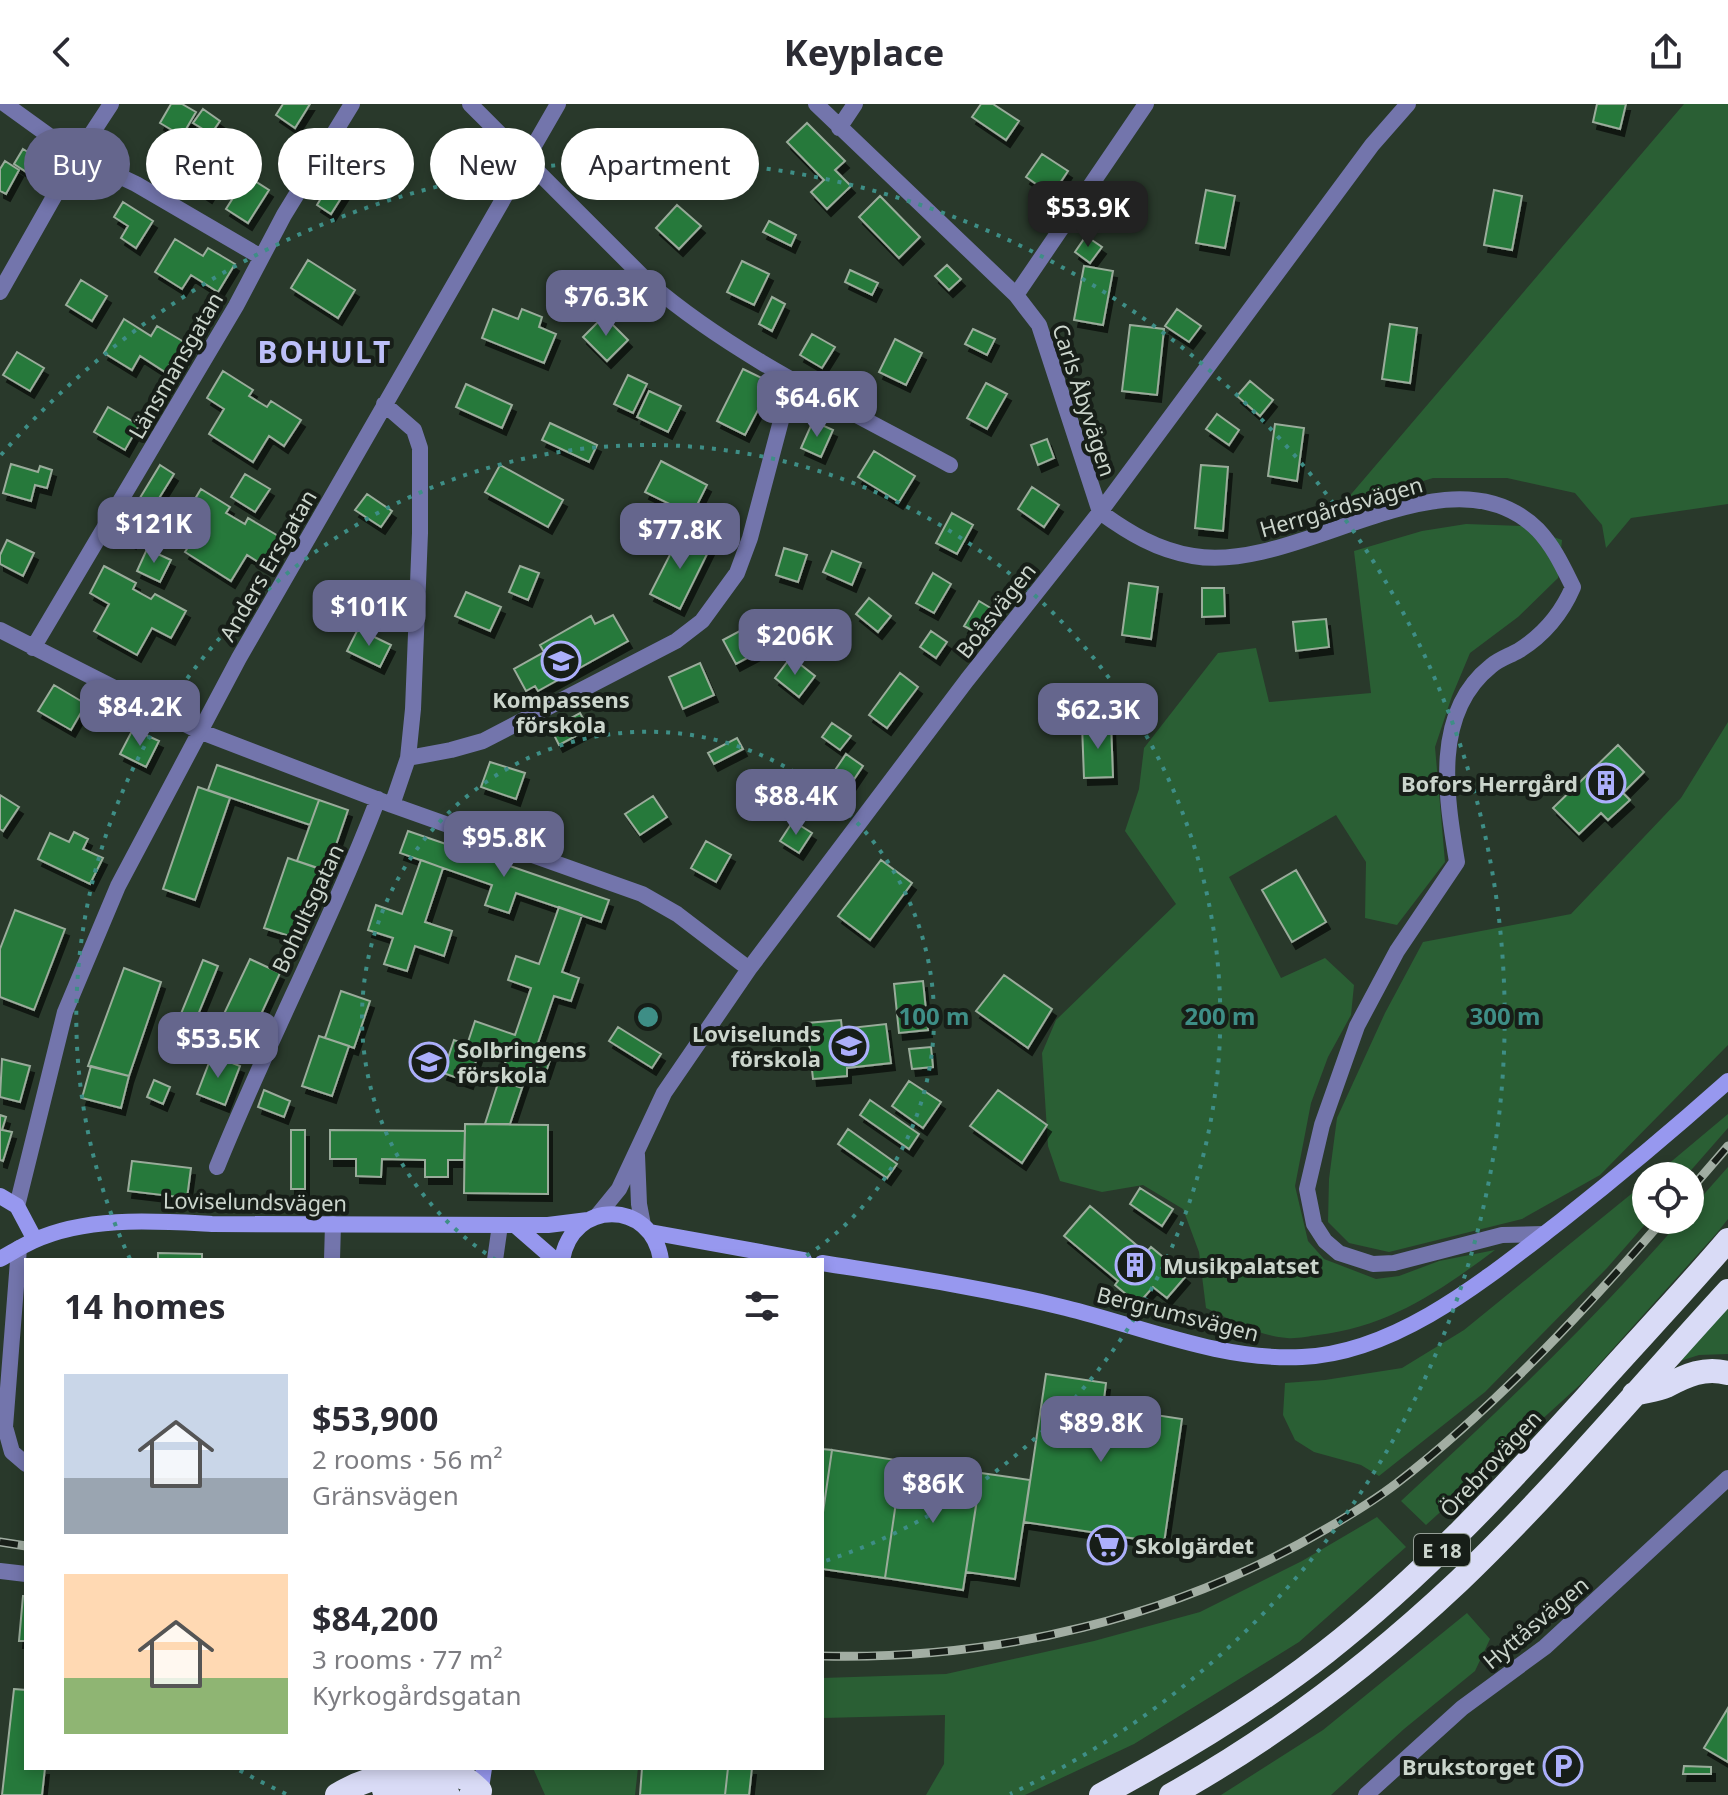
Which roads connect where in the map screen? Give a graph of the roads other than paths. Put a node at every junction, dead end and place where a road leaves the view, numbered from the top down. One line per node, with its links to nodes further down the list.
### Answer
1 (5, 104): 10 (street)
2 (111, 104): 11 (street)
3 (352, 104): 19 (street, Länsmansgatan)
4 (470, 104): 12 (street)
5 (558, 104): 13 (street, Anders Ersgatan)
6 (816, 104): 14 (street, Carls Åbyvägen)
7 (855, 104): 14 (street)
8 (1146, 104): 21 (street)
9 (1408, 104): 25 (street, Boåsvägen)
10 (38, 128)
11 (95, 128)
12 (494, 128)
13 (544, 128)
14 (839, 128): 21 (street, Carls Åbyvägen)
15 (545, 179): 22 (street)
16 (130, 181): 19 (street)
17 (52, 200): 20 (street)
18 (503, 200): 23 (street, Anders Ersgatan)
19 (261, 257): 27 (street, Länsmansgatan)
20 (0, 292)
21 (1016, 295): 25 (street, Carls Åbyvägen)
22 (792, 379): 24 (street); 29 (street)
23 (384, 404): 28 (street, Anders Ersgatan); 29 (street, Bohultsgatan)
24 (950, 465)
25 (1100, 512): 31 (street, Boåsvägen); 41 (street, Herrgårdsvägen)
26 (0, 630): 27 (street)
27 (33, 648): 28 (street)
28 (199, 731): 30 (street); 36 (street, Anders Ersgatan)
29 (408, 758): 30 (street, Bohultsgatan)
30 (385, 802): 31 (street); 34 (street, Bohultsgatan)
31 (749, 969): 33 (street, Boåsvägen)
32 (1728, 1081): 41 (street, Bergrumsvägen)
33 (637, 1155): 37 (street, Boåsvägen); 40 (street, Boåsvägen)
34 (217, 1167)
35 (0, 1196): 36 (street)
36 (17, 1206): 42 (street)
37 (592, 1218): 39 (street, Loviselundsvägen); 40 (street, Loviselundsvägen); 48 (street)
38 (333, 1224): 39 (street, Loviselundsvägen); 42 (street, Loviselundsvägen); 45 (street)
39 (508, 1225): 46 (street); 47 (street)
40 (646, 1228): 49 (street); 50 (street)
41 (1544, 1234): 52 (street, Bergrumsvägen)
42 (35, 1240): 44 (street, Loviselundsvägen)
43 (1728, 1240): 64 (highway, Örebrovägen / E 18)
44 (19, 1248): 51 (street, Loviselundsvägen); 56 (street)
45 (332, 1258)
46 (496, 1258)
47 (552, 1258)
48 (562, 1258)
49 (661, 1258)
50 (792, 1258)
51 (0, 1259)
52 (824, 1263)
53 (1728, 1291): 55 (highway, E 18)
54 (1728, 1373): 55 (highway)
55 (1634, 1394): 65 (highway, E 18)
56 (24, 1462)
57 (1728, 1478): 66 (street, Hyttåsvägen)
58 (0, 1571): 59 (street)
59 (24, 1574)
60 (479, 1787): 61 (highway)
61 (337, 1795)
62 (367, 1795): 63 (highway)
63 (448, 1795)
64 (1101, 1795)
65 (1171, 1795)
66 (1366, 1795)

